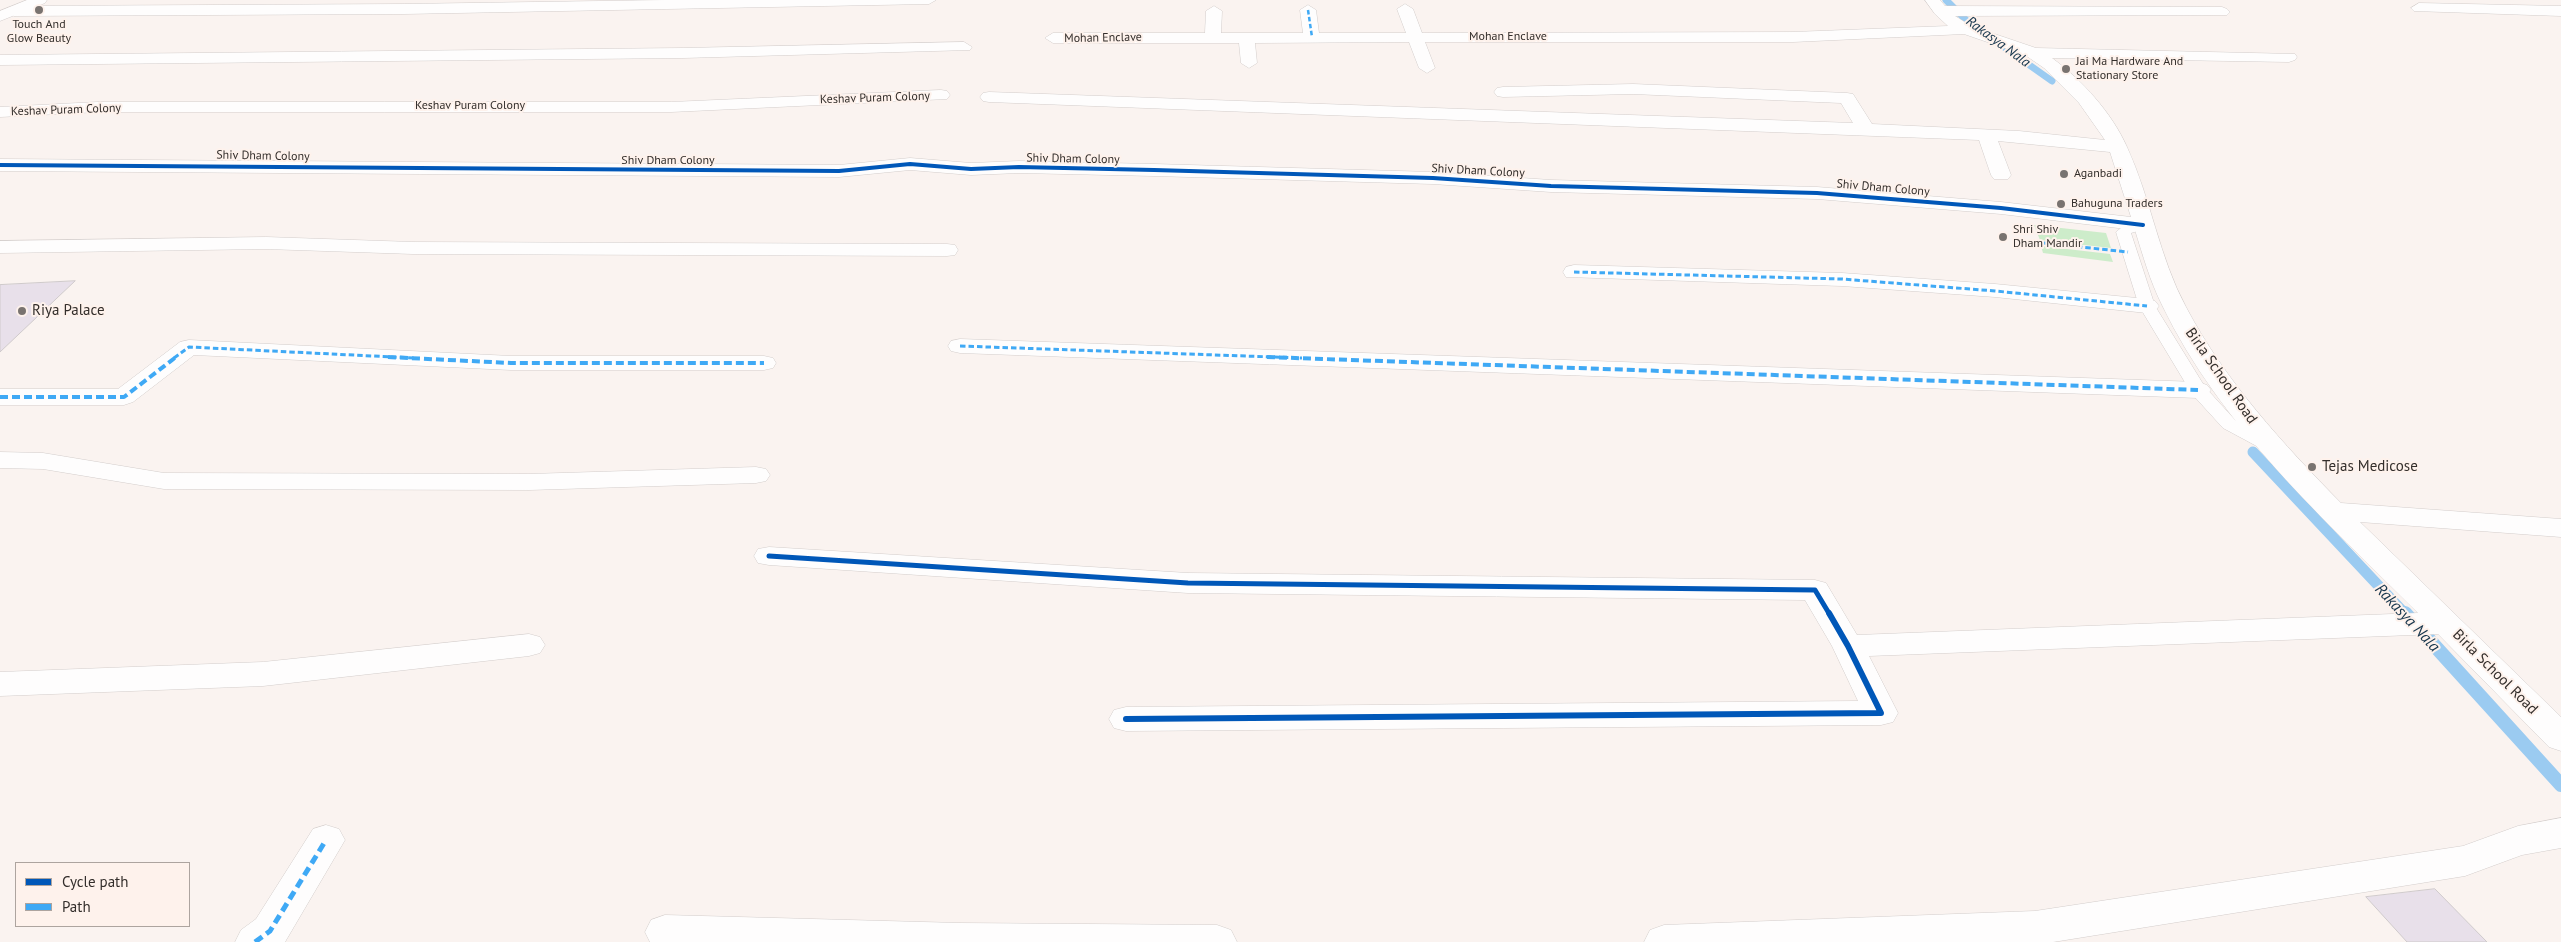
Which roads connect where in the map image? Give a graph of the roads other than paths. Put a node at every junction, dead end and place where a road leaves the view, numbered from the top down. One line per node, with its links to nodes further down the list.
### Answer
1 (40, 0): 12 (street)
2 (928, 0): 12 (street)
3 (2553, 0): 4 (street)
4 (2561, 4)
5 (2419, 8): 10 (street)
6 (1405, 9): 17 (street)
7 (1947, 9): 11 (street); 13 (street, Birla School Road)
8 (1214, 10): 14 (street)
9 (1308, 10): 16 (street)
10 (2561, 11)
11 (2222, 12)
12 (7, 14)
13 (1970, 33): 17 (street, Mohan Enclave); 20 (street, Birla School Road)
14 (1213, 36): 15 (street, Mohan Enclave); 18 (street, Mohan Enclave)
15 (1247, 36): 16 (street, Mohan Enclave); 23 (street)
16 (1312, 37): 17 (street, Mohan Enclave)
17 (1415, 37): 24 (street)
18 (1053, 38)
19 (964, 46): 22 (street)
20 (2033, 53): 21 (street); 31 (street, Birla School Road)
21 (2289, 57)
22 (0, 60)
23 (1248, 64)
24 (1427, 68)
25 (1503, 92): 29 (street)
26 (941, 95): 28 (street, Keshav Puram Colony)
27 (990, 97): 29 (street)
28 (0, 112)
29 (1866, 129): 30 (street)
30 (1987, 136): 31 (street); 33 (street)
31 (2118, 147): 34 (street, Birla School Road)
32 (0, 164): 34 (street, Shiv Dham Colony)
33 (2001, 175)
34 (2144, 225): 38 (lane); 43 (street, Birla School Road)
35 (0, 247): 36 (street)
36 (947, 250)
37 (1574, 272): 38 (street)
38 (2147, 306): 41 (lane)
39 (960, 346): 41 (street)
40 (764, 362): 42 (street)
41 (2198, 390): 43 (lane)
42 (0, 397)
43 (2278, 450): 46 (street, Birla School Road)
44 (0, 460): 45 (street)
45 (756, 475)
46 (2332, 511): 47 (street); 49 (street, Birla School Road)
47 (2561, 528)
48 (769, 556): 51 (street)
49 (2440, 623): 51 (street); 54 (street, Birla School Road)
50 (529, 645): 52 (street)
51 (1848, 646): 53 (street)
52 (0, 684)
53 (1126, 719)
54 (2561, 738)
55 (2561, 833): 60 (street)
56 (326, 840): 58 (street)
57 (665, 932): 59 (street)
58 (255, 942)
59 (1217, 942)
60 (1664, 942)

